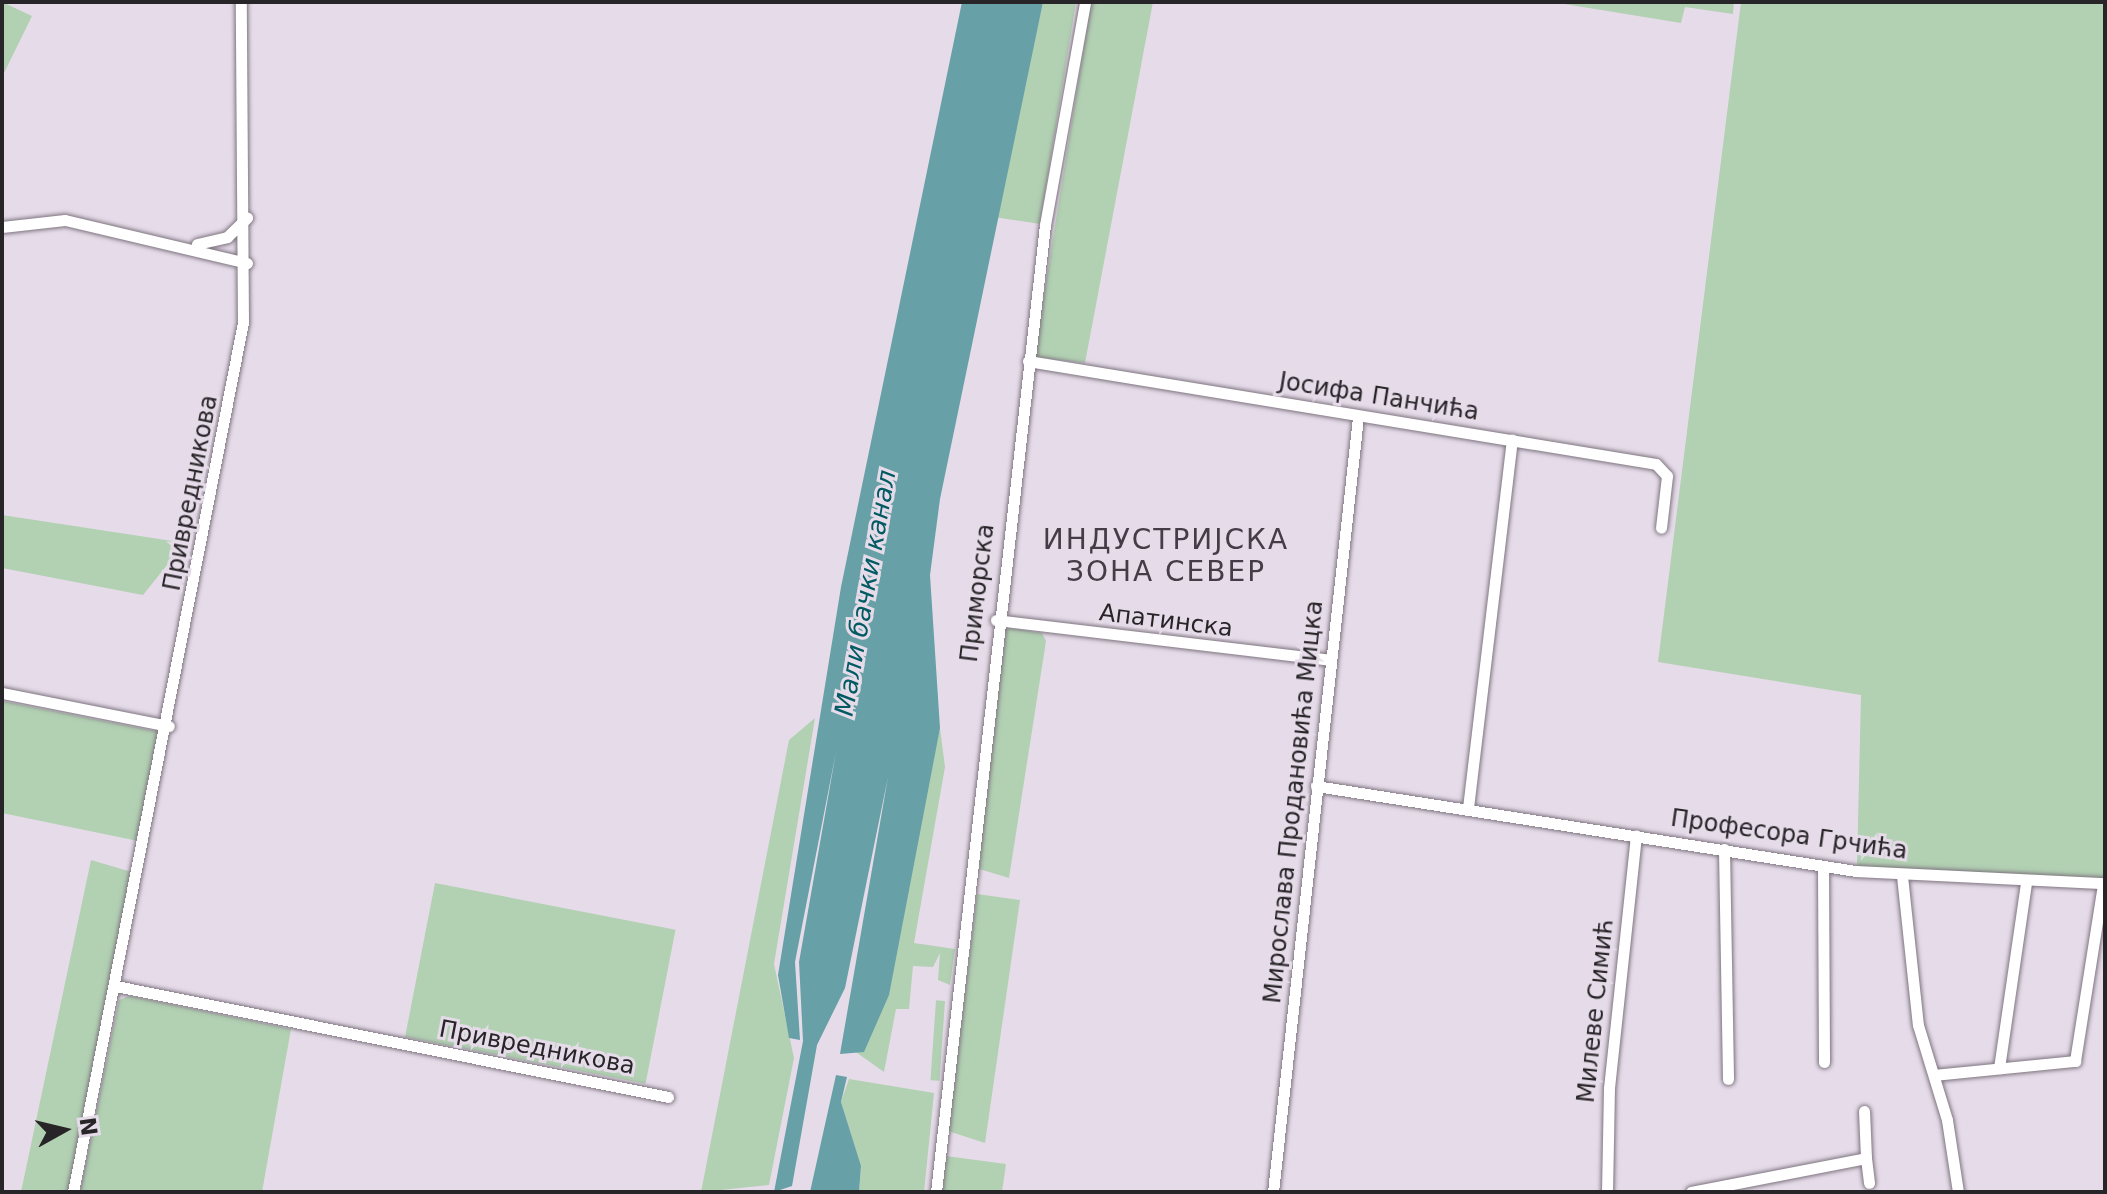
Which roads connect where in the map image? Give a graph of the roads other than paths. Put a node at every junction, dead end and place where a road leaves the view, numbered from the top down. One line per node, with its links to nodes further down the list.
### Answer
1 (241, 2): 3 (street, Привредникова)
2 (1085, 2): 7 (street, Приморска)
3 (247, 218): 5 (street); 6 (street, Привредникова)
4 (2, 227): 5 (street)
5 (192, 245): 6 (street)
6 (247, 263): 14 (street, Привредникова)
7 (1028, 361): 8 (street, Јосифа Панчића); 11 (street, Приморска)
8 (1358, 417): 9 (street, Јосифа Панчића); 12 (street, Мирослава Продановића Мицка)
9 (1512, 440): 10 (street, Јосифа Панчића); 16 (street)
10 (1661, 528)
11 (996, 620): 12 (street, Апатинска); 33 (street, Приморска)
12 (1331, 660): 15 (street, Мирослава Продановића Мицка)
13 (2, 693): 14 (street)
14 (169, 726): 23 (street, Привредникова)
15 (1316, 786): 16 (street, Професора Грчића); 34 (street, Мирослава Продановића Мицка)
16 (1468, 808): 17 (street, Професора Грчића)
17 (1636, 835): 18 (street, Професора Грчића); 35 (street, Милеве Симић)
18 (1724, 849): 19 (street, Професора Грчића); 27 (street)
19 (1823, 866): 20 (street, Професора Грчића); 24 (street)
20 (1902, 876): 21 (street, Професора Грчића); 26 (street)
21 (2026, 883): 22 (street, Професора Грчића); 25 (street)
22 (2104, 883): 25 (street)
23 (116, 986): 28 (street, Привредникова); 32 (street, Привредникова)
24 (1824, 1062)
25 (1999, 1068): 26 (street)
26 (1934, 1075): 37 (street)
27 (1728, 1079)
28 (668, 1097)
29 (1864, 1111): 30 (street)
30 (1866, 1158): 31 (street); 36 (street)
31 (1869, 1183)
32 (73, 1192)
33 (936, 1192)
34 (1273, 1192)
35 (1607, 1192)
36 (1691, 1192)
37 (1958, 1192)

